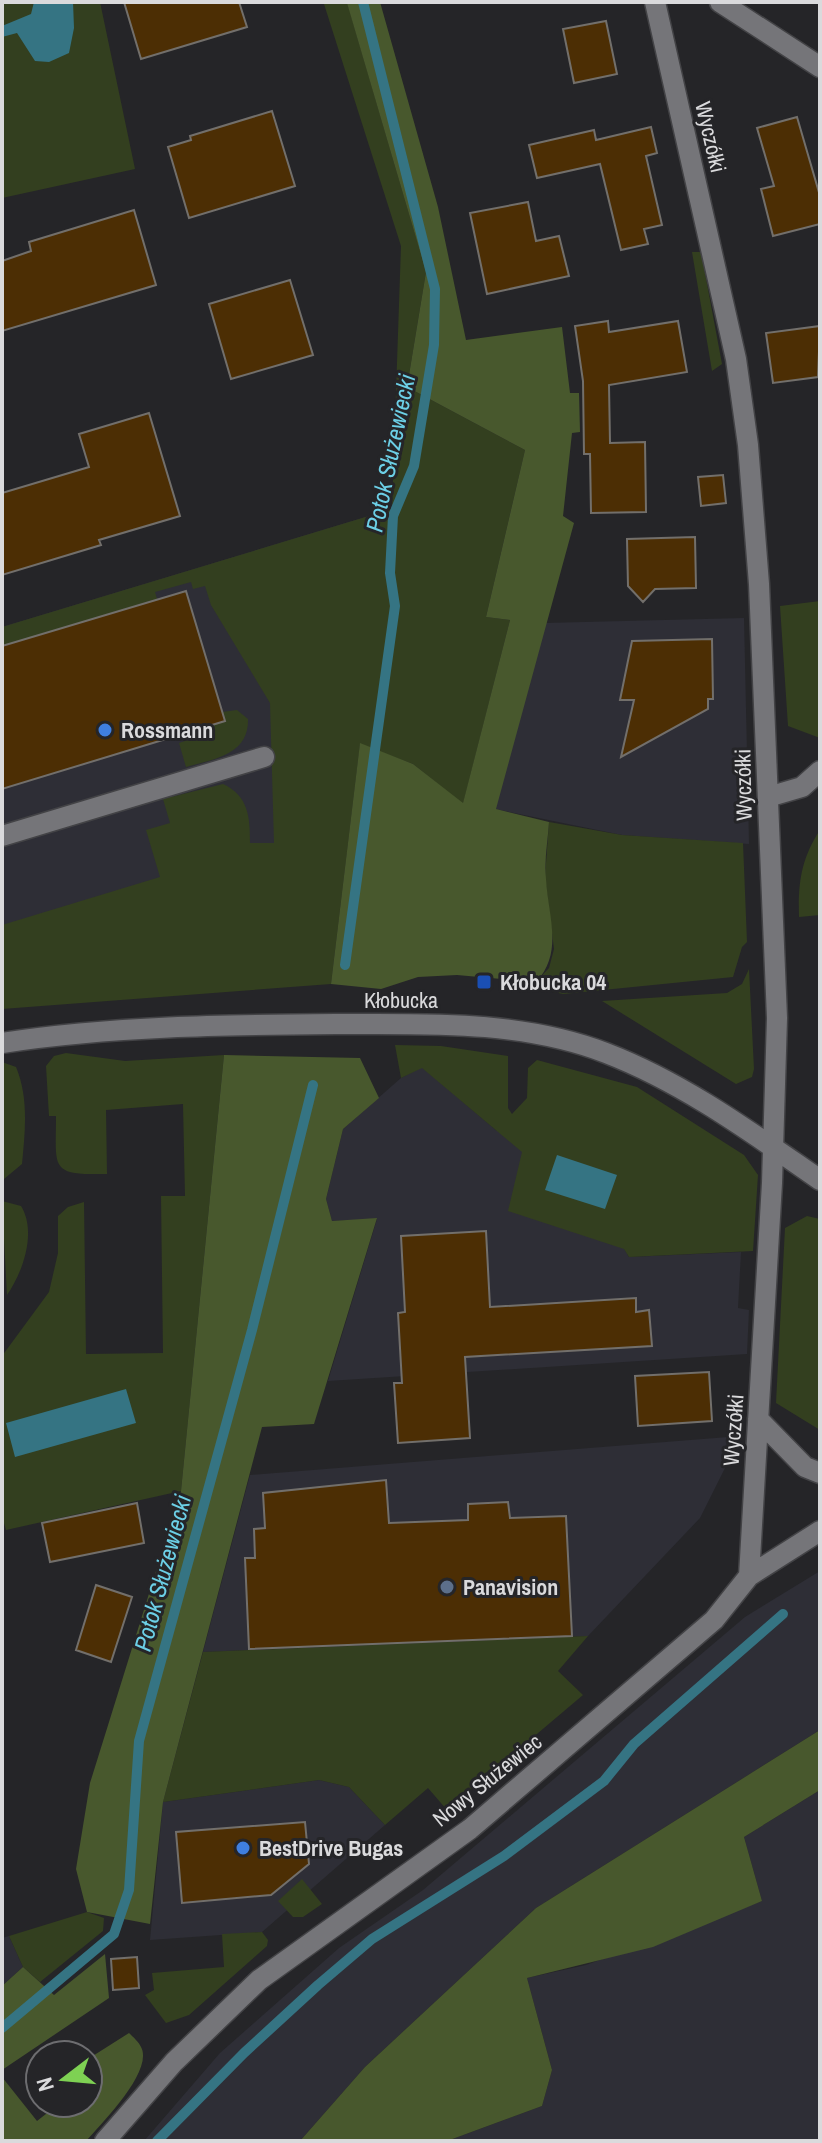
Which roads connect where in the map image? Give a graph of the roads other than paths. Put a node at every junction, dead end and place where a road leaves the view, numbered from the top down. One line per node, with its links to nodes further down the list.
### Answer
1 (655, 2): 6 (street, Wyczółki)
2 (720, 2): 3 (street)
3 (816, 60)
4 (264, 757): 7 (street)
5 (820, 771): 6 (street)
6 (768, 797): 9 (street, Wyczółki)
7 (2, 836)
8 (2, 1043): 9 (street, Kłobucka)
9 (772, 1148): 10 (street, Kłobucka); 11 (street, Wyczółki)
10 (820, 1180)
11 (758, 1419): 12 (street); 14 (street, Wyczółki)
12 (820, 1473)
13 (820, 1531): 14 (street, Nowy Służewiec)
14 (749, 1576): 15 (street, Nowy Służewiec)
15 (105, 2141)

